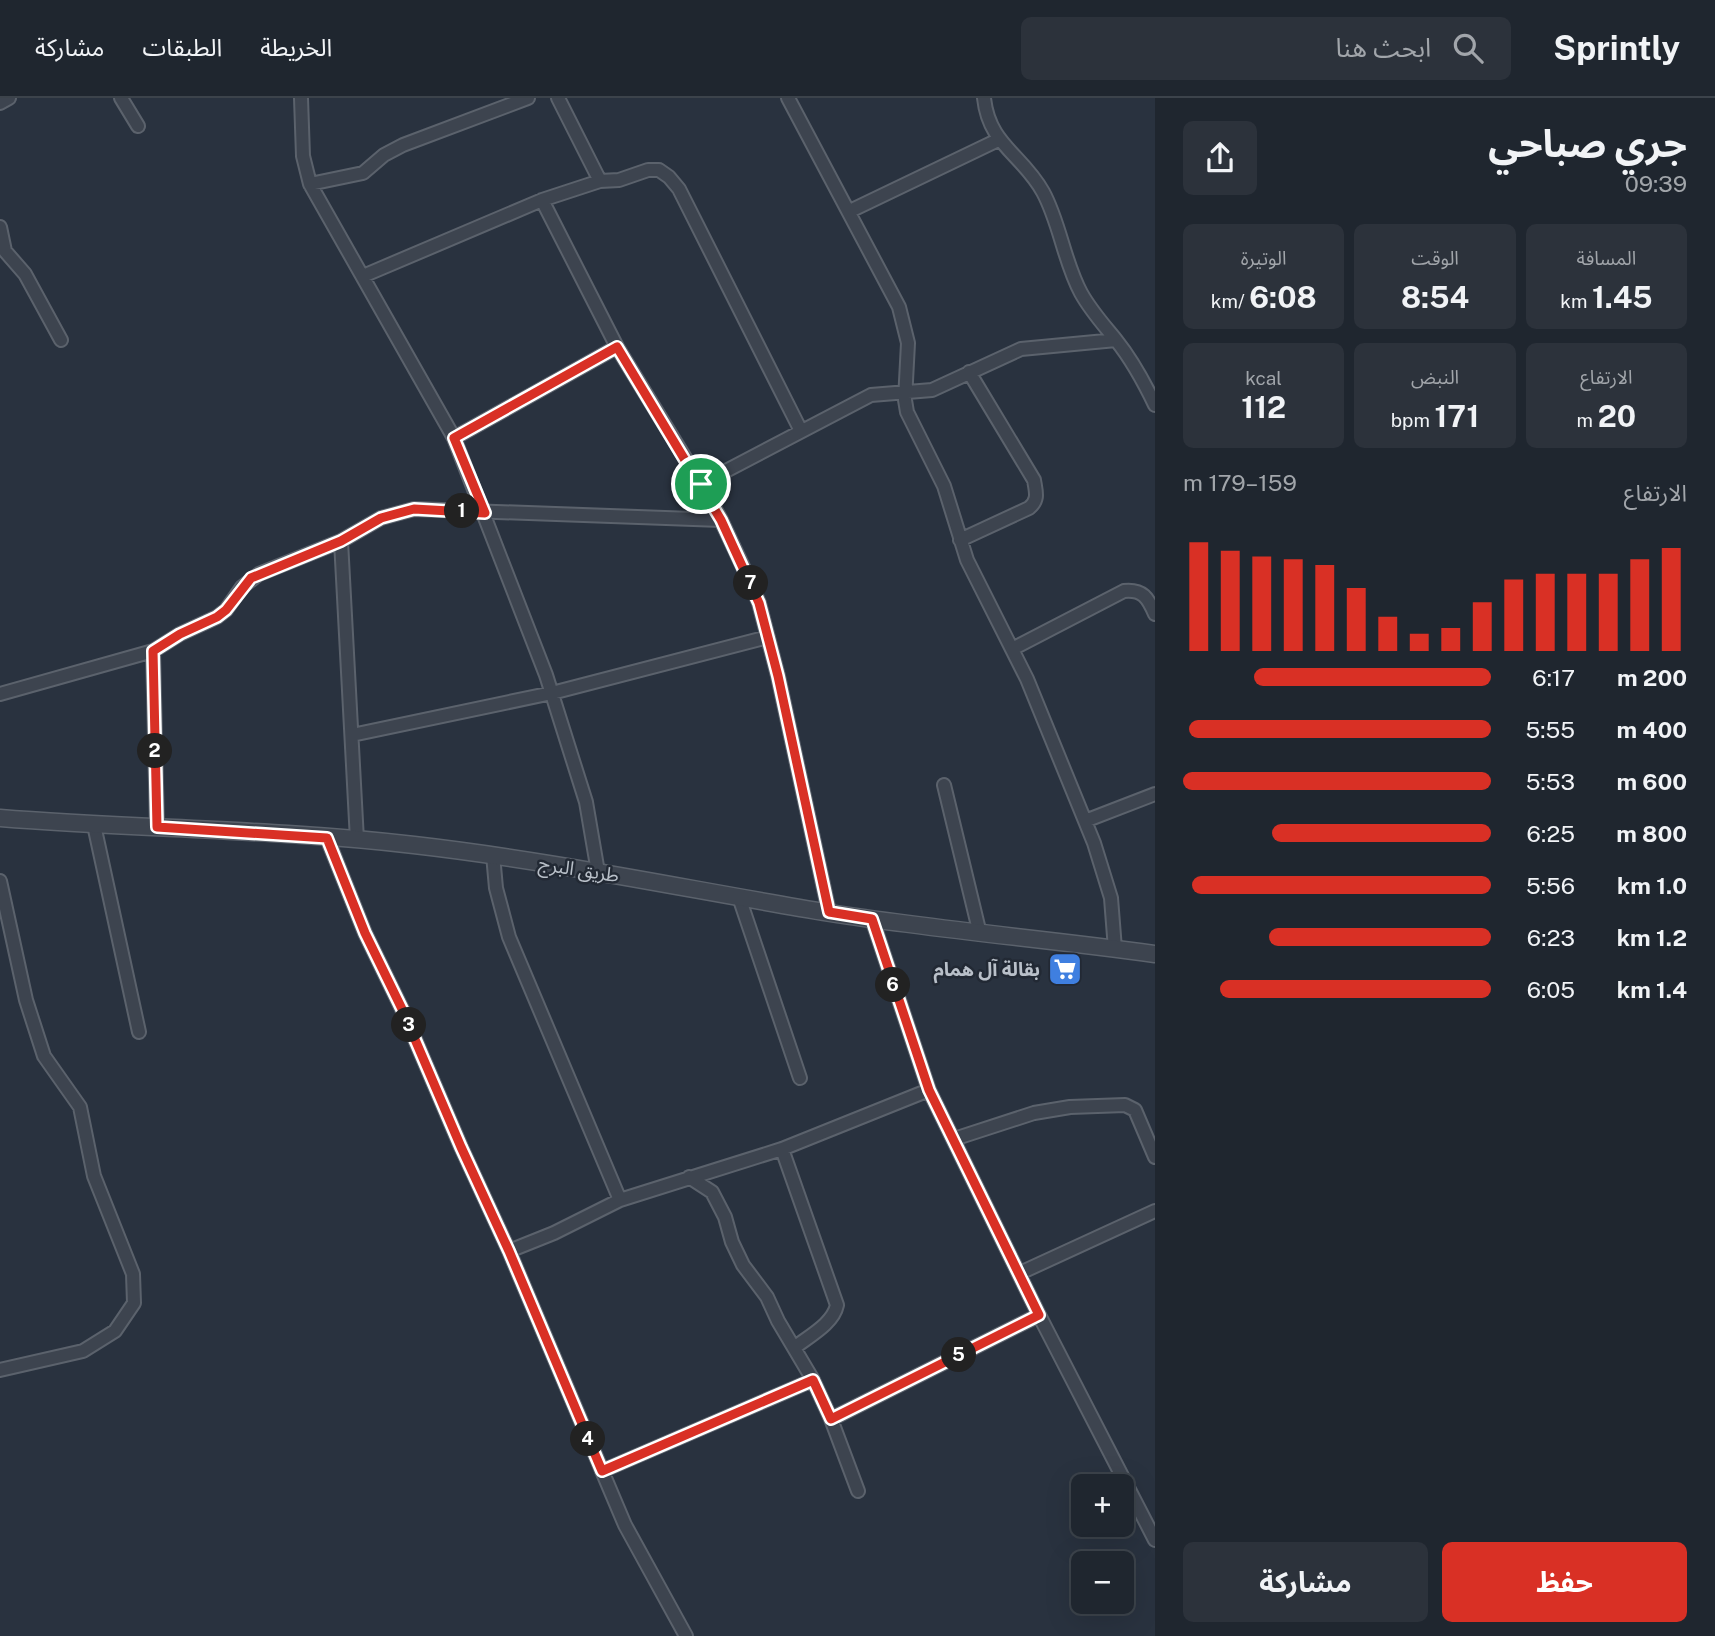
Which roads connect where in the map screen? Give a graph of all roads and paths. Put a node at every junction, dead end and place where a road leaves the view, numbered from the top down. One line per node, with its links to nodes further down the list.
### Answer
1 (9, 98): 8 (street)
2 (121, 98): 9 (street)
3 (301, 98): 12 (street)
4 (528, 98): 12 (street)
5 (558, 98): 11 (street)
6 (788, 98): 14 (street)
7 (984, 98): 10 (street)
8 (0, 103)
9 (138, 126)
10 (998, 140): 14 (street); 19 (street)
11 (600, 181): 13 (street); 24 (street)
12 (310, 184): 17 (street)
13 (542, 200): 17 (street); 20 (street)
14 (850, 212): 22 (street)
15 (0, 226): 16 (street)
16 (2, 245): 18 (street)
17 (363, 275): 25 (street)
18 (61, 340)
19 (1116, 340): 21 (street); 23 (street)
20 (617, 347): 25 (street); 26 (street)
21 (969, 372): 22 (street); 29 (street)
22 (905, 393): 24 (street); 29 (street)
23 (1155, 405)
24 (801, 431): 26 (street)
25 (454, 438): 27 (street)
26 (701, 484): 28 (street)
27 (485, 513): 28 (street); 30 (street); 35 (street)
28 (721, 520): 32 (street)
29 (960, 540): 33 (street)
30 (341, 541): 34 (street); 37 (street)
31 (1155, 614): 33 (street)
32 (768, 638): 35 (street); 50 (street)
33 (1012, 649): 41 (street)
34 (153, 651): 36 (street); 43 (street)
35 (552, 693): 37 (street); 47 (street)
36 (0, 694)
37 (352, 734): 45 (street)
38 (944, 785): 52 (street)
39 (1155, 794): 41 (street)
40 (0, 818): 42 (street, طريق البرج)
41 (1085, 821): 53 (street)
42 (94, 825): 43 (street, طريق البرج); 55 (street)
43 (157, 827): 44 (street, طريق البرج)
44 (327, 838): 45 (street, طريق البرج); 64 (street)
45 (357, 840): 46 (street, طريق البرج)
46 (493, 855): 47 (street, طريق البرج); 62 (street)
47 (598, 872): 49 (street, طريق البرج)
48 (0, 881): 68 (street)
49 (739, 897): 50 (street, طريق البرج); 56 (street)
50 (829, 912): 51 (street, طريق البرج)
51 (872, 919): 52 (street, طريق البرج); 57 (street)
52 (980, 934): 53 (street, طريق البرج)
53 (1115, 949): 54 (street, طريق البرج)
54 (1155, 954)
55 (139, 1032)
56 (800, 1078)
57 (929, 1090): 58 (street); 59 (street)
58 (954, 1139): 60 (street); 65 (street)
59 (782, 1149): 61 (street); 67 (street)
60 (1155, 1157)
61 (689, 1177): 62 (street); 67 (street)
62 (620, 1199): 64 (street)
63 (1155, 1211): 65 (street)
64 (509, 1251): 71 (street)
65 (1020, 1273): 66 (street)
66 (1039, 1315): 70 (street); 73 (street)
67 (794, 1348): 69 (street)
68 (0, 1370)
69 (813, 1380): 70 (street); 71 (street)
70 (831, 1419): 72 (street)
71 (602, 1471): 74 (street)
72 (858, 1491)
73 (1155, 1540)
74 (686, 1636)

